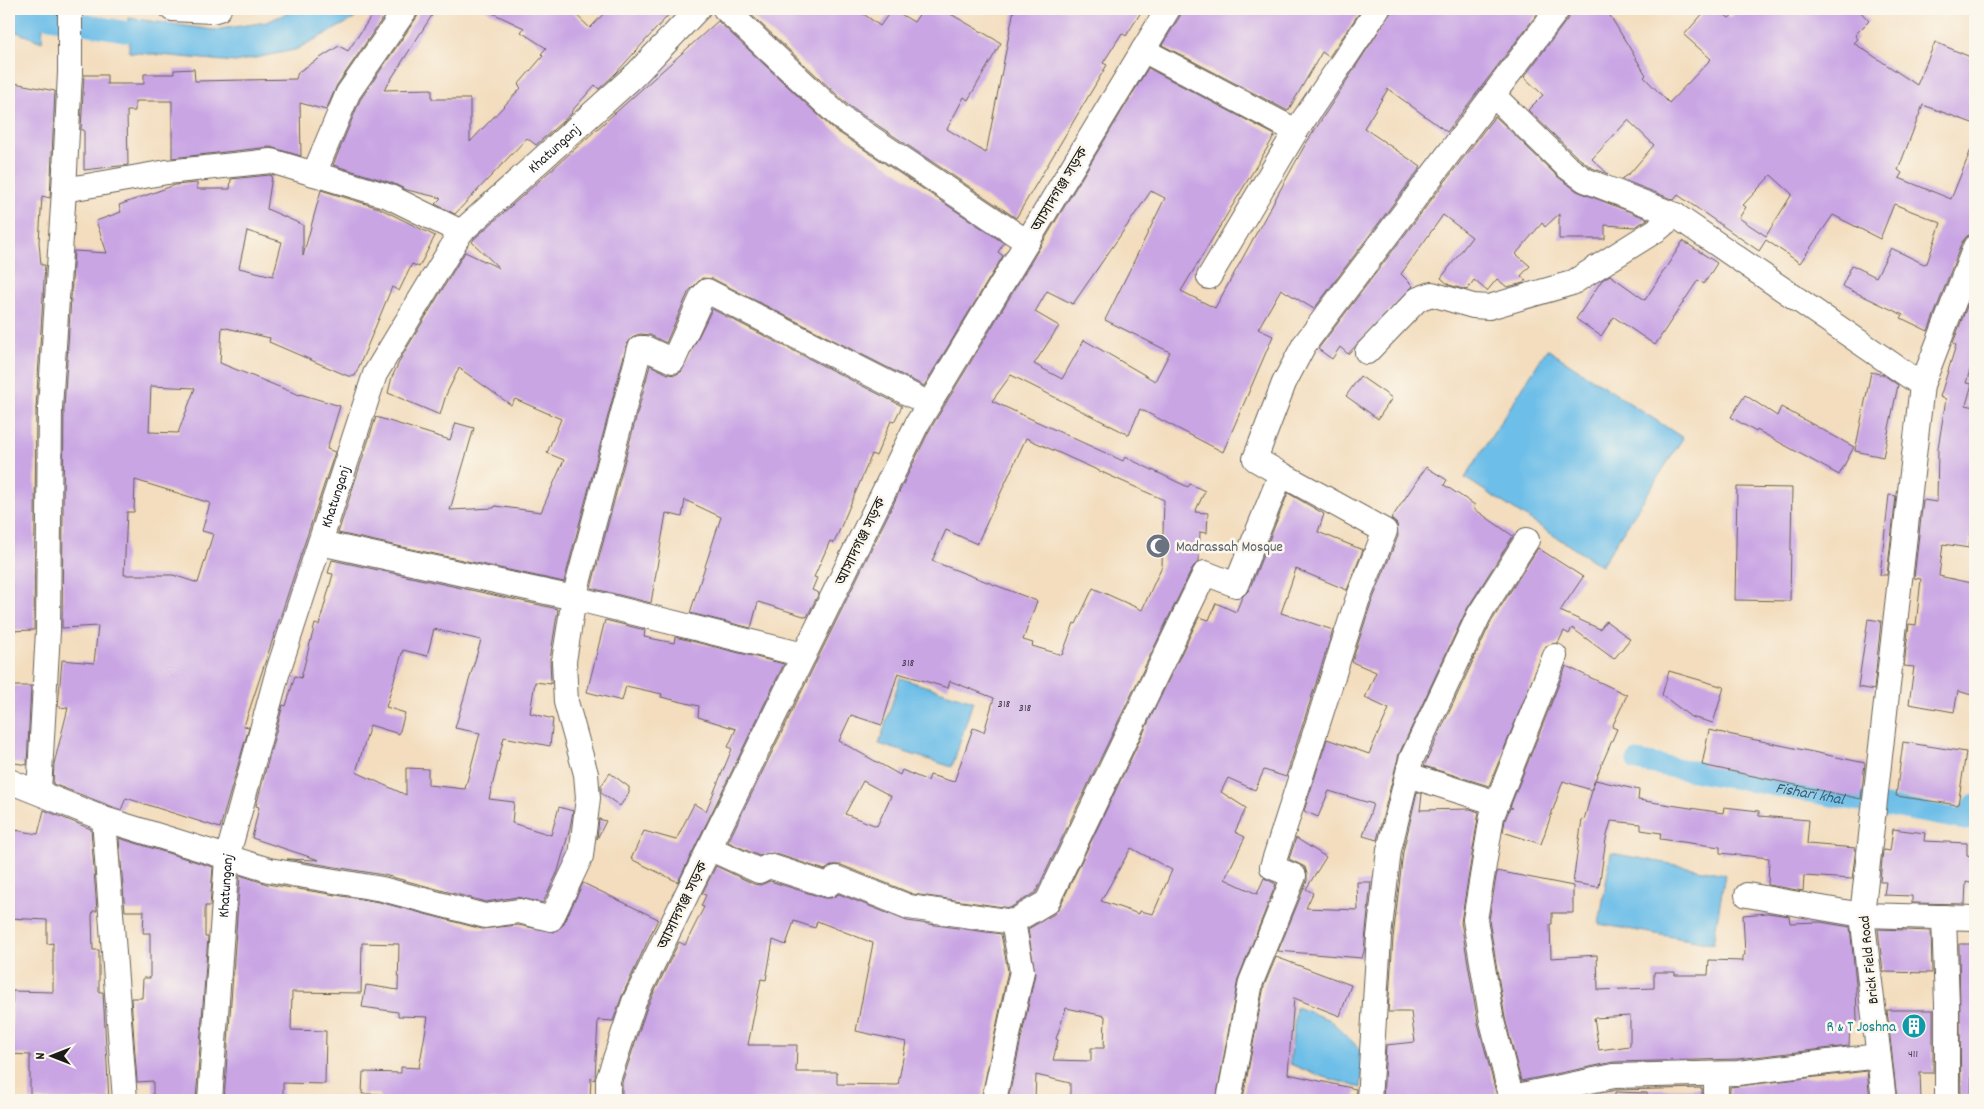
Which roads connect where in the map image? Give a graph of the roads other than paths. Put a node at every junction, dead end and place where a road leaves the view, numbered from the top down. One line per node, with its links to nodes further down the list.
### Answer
1 (172, 9): 2 (street)
2 (219, 9)
3 (406, 9): 13 (street)
4 (698, 9): 16 (street, Khatunganj)
5 (725, 9): 17 (street)
6 (1168, 9): 10 (street, আসাদগঞ্জ সড়ক)
7 (1378, 9): 12 (street)
8 (1558, 9): 11 (street)
9 (70, 11): 14 (street)
10 (1143, 50): 12 (street); 17 (street, আসাদগঞ্জ সড়ক)
11 (1493, 95): 15 (street); 23 (street)
12 (1296, 131): 19 (street)
13 (314, 174): 14 (street); 16 (street)
14 (64, 190): 31 (street)
15 (1676, 215): 20 (street); 21 (street)
16 (461, 232): 25 (street, Khatunganj)
17 (1027, 242): 22 (street, আসাদগঞ্জ সড়ক)
18 (1975, 247): 21 (street, Brick Field Road)
19 (1209, 277)
20 (1367, 352)
21 (1922, 385): 37 (street, Brick Field Road)
22 (929, 404): 26 (street); 27 (street, আসাদগঞ্জ সড়ক)
23 (1281, 474): 40 (street); 48 (street)
24 (1527, 540): 29 (street)
25 (320, 543): 26 (street); 35 (street, Khatunganj)
26 (574, 598): 27 (street); 35 (street)
27 (804, 655): 34 (street, আসাদগঞ্জ সড়ক)
28 (1555, 656): 32 (street)
29 (1408, 775): 32 (street); 49 (street)
30 (9, 781): 31 (street)
31 (39, 792): 33 (street)
32 (1497, 803): 43 (street)
33 (104, 819): 35 (street); 44 (street)
34 (710, 848): 40 (street); 46 (street, আসাদগঞ্জ সড়ক)
35 (227, 858): 45 (street, Khatunganj)
36 (1748, 895): 37 (street)
37 (1862, 915): 38 (street); 41 (street, Brick Field Road)
38 (1944, 917): 39 (street); 52 (street)
39 (1975, 918)
40 (1013, 922): 47 (street)
41 (1878, 1056): 42 (street); 51 (street, Brick Field Road)
42 (1716, 1074): 43 (street); 50 (street)
43 (1512, 1099)
44 (125, 1100)
45 (210, 1100)
46 (608, 1100)
47 (994, 1100)
48 (1229, 1100)
49 (1369, 1100)
50 (1716, 1100)
51 (1884, 1100)
52 (1947, 1100)

